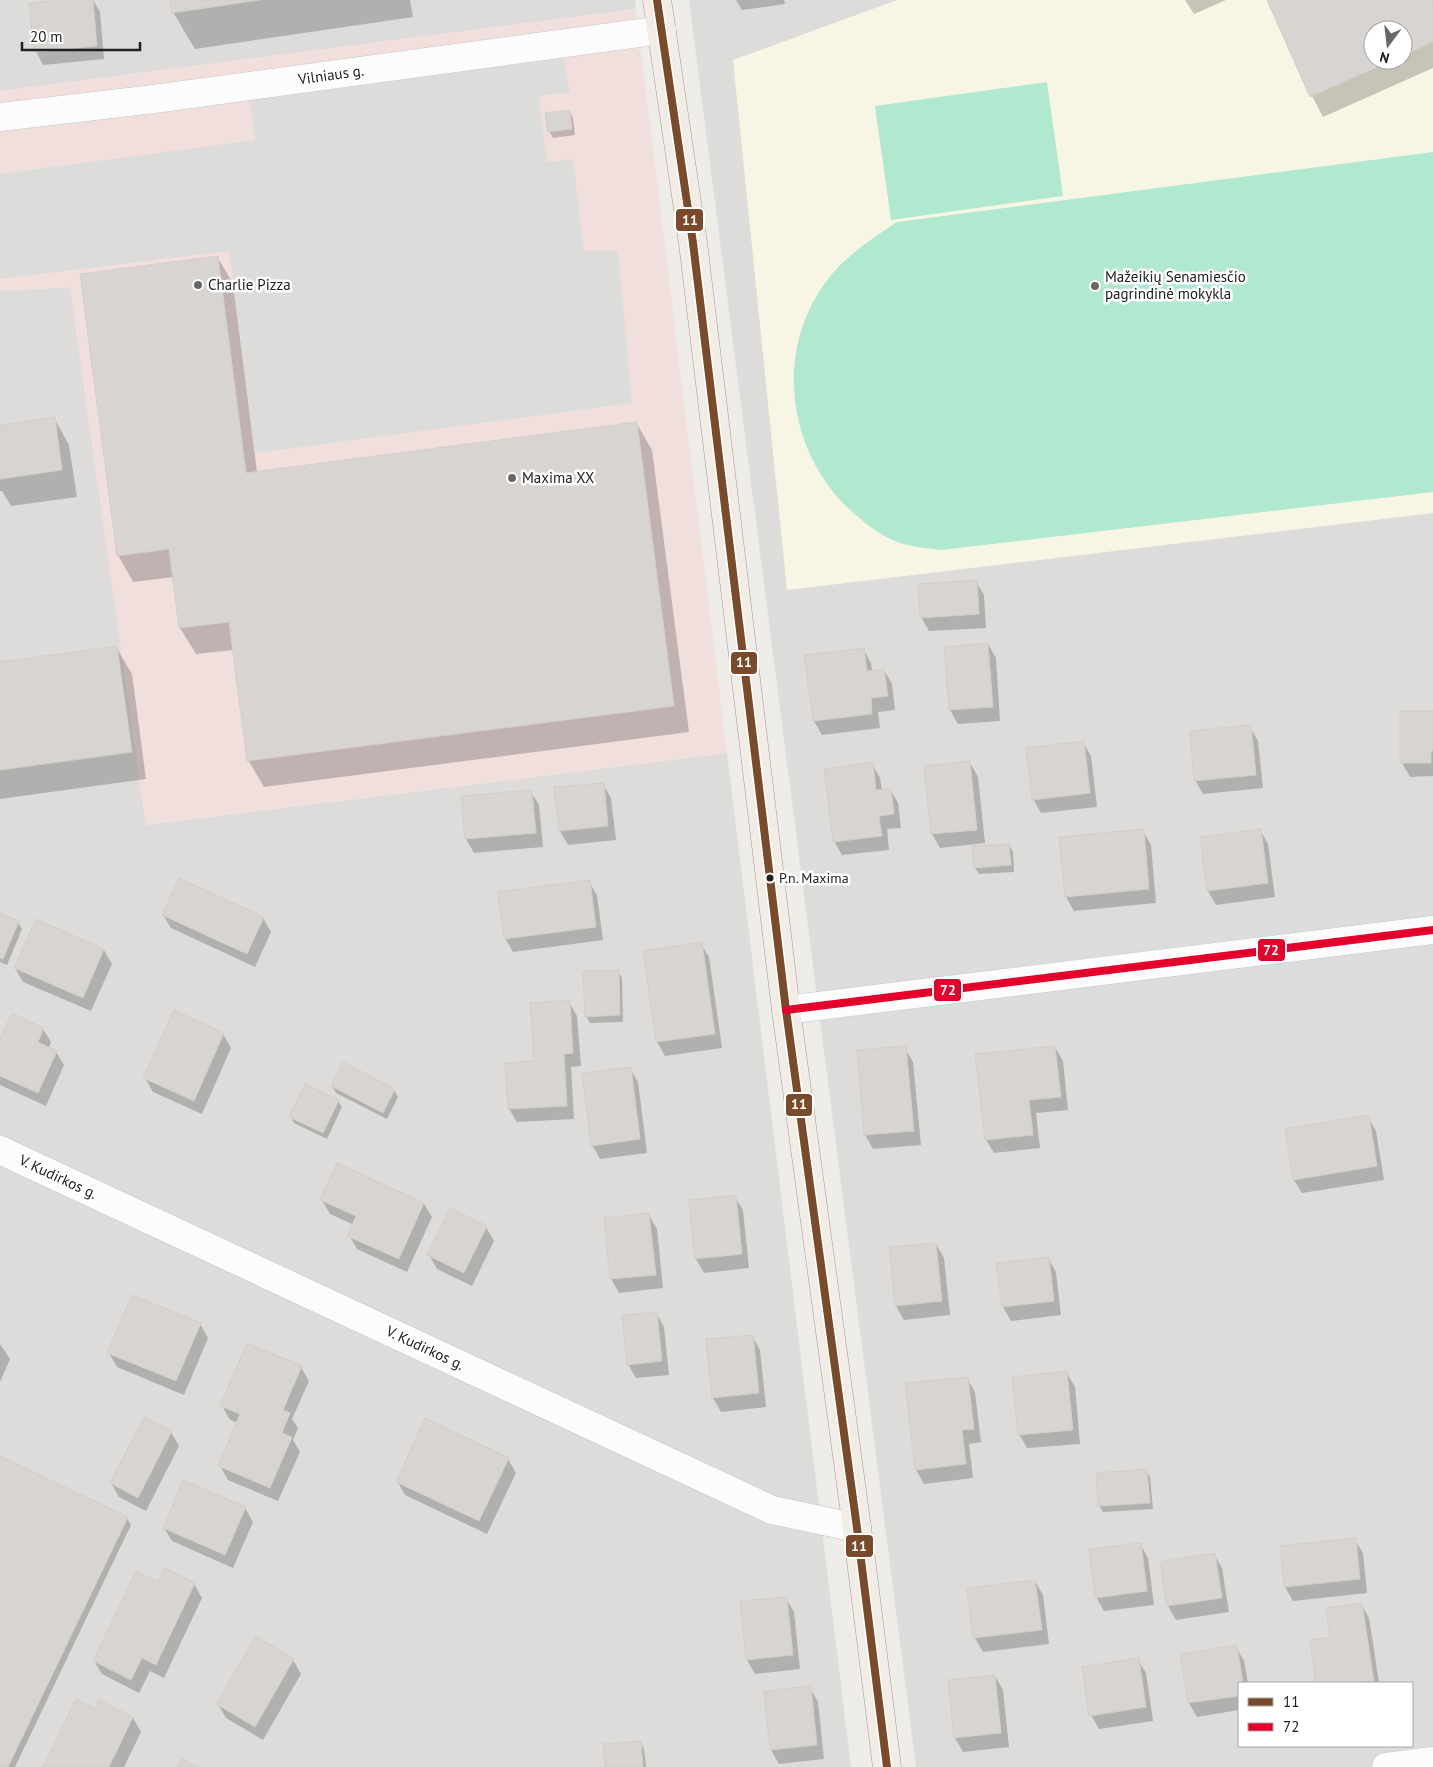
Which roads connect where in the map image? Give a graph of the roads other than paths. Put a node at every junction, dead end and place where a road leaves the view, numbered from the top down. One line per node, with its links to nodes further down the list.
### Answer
1 (658, 0): 2 (main road)
2 (662, 30): 3 (street, Vilniaus g.); 5 (main road)
3 (0, 117)
4 (1433, 930): 5 (street)
5 (786, 1010): 7 (main road)
6 (0, 1150): 7 (street, V. Kudirkos g.)
7 (857, 1528): 9 (main road)
8 (1433, 1761): 10 (street)
9 (887, 1767)
10 (1386, 1767)

